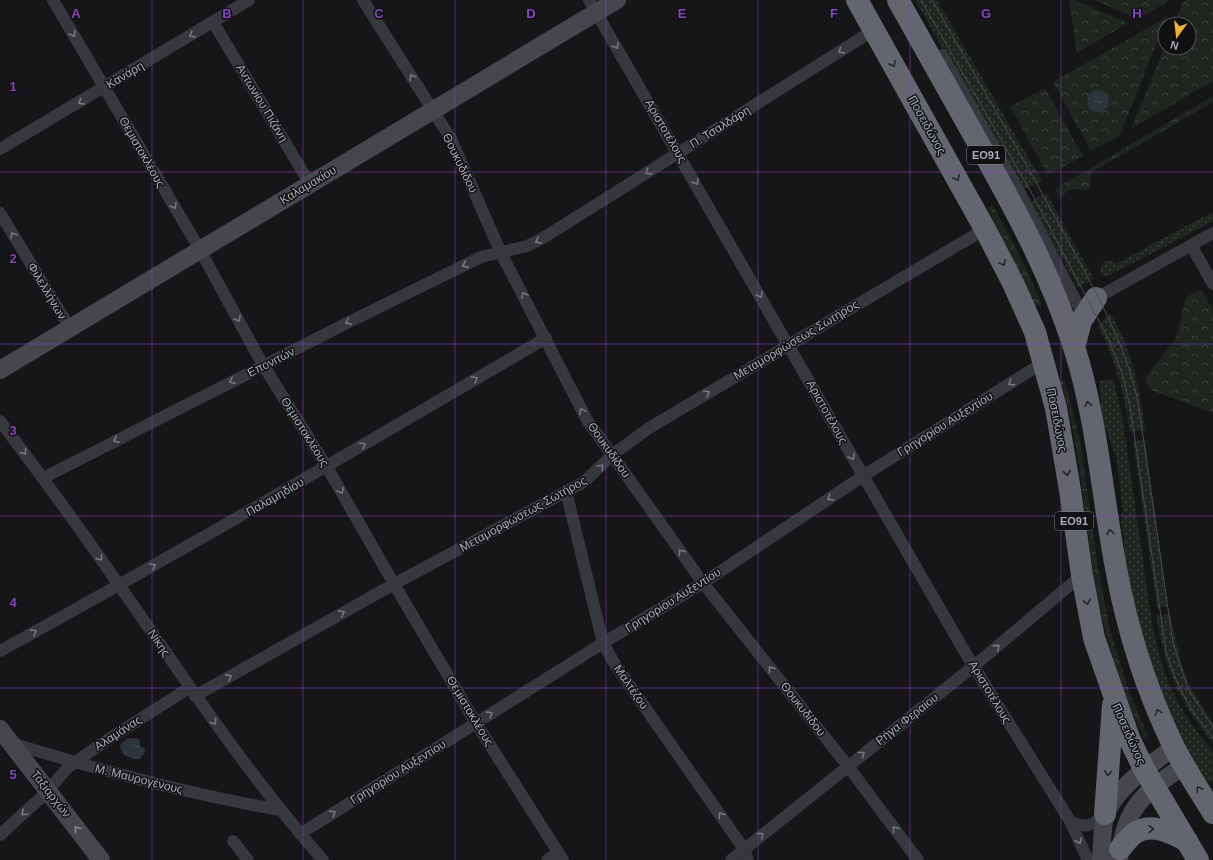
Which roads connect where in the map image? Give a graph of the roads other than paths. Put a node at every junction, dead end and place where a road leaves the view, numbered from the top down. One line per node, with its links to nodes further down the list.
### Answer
1 (53, 0): 11 (street, Θεμιστοκλέους, one-way to 11)
2 (249, 0): 9 (street, Κανάρη)
3 (364, 0): 12 (street, Θουκυδίδου, one-way to 3)
4 (617, 0): 8 (main road, Καλαμακίου)
5 (857, 0): 10 (highway, Ποσειδώνος / ΕΟ91)
6 (898, 0): 23 (highway, ΕΟ91)
7 (910, 0): 23 (street)
8 (593, 6): 12 (main road, Καλαμακίου); 14 (street, Αριστοτέλους, one-way to 14)
9 (213, 22): 11 (street, Κανάρη, one-way to 11); 15 (street, Αντωνίου Πιζάνη)
10 (874, 30): 14 (street, Π. Τσαλδάρη, one-way to 14); 17 (highway, Ποσειδώνος / ΕΟ91, one-way to 17)
11 (105, 88): 13 (street, Κανάρη, one-way to 13); 20 (street, Θεμιστοκλέους, one-way to 20)
12 (433, 110): 15 (main road, Καλαμακίου); 21 (street, Θουκυδίδου)
13 (0, 149)
14 (678, 153): 21 (street, Π. Τσαλδάρη, one-way to 21); 27 (street, Αριστοτέλους, one-way to 27)
15 (310, 184): 20 (main road, Καλαμακίου)
16 (0, 214): 24 (street, Φιλελλήνων, one-way to 16)
17 (985, 229): 25 (highway, Ποσειδώνος / ΕΟ91, one-way to 25); 27 (street, Μεταμορφώσεως Σωτήρος)
18 (1213, 234): 19 (street)
19 (1191, 245): 22 (street); 23 (street)
20 (200, 250): 24 (main road, Καλαμακίου); 30 (street, Θεμιστοκλέους, one-way to 30)
21 (501, 252): 26 (street, Θουκυδίδου, one-way to 21); 30 (street, Επονιτών, one-way to 30)
22 (1213, 284)
23 (1079, 307): 25 (highway); 28 (highway, ΕΟ91); 28 (highway)
24 (70, 328): 31 (main road, Καλαμακίου)
25 (1036, 332): 29 (highway, Ποσειδώνος / ΕΟ91)
26 (546, 338): 33 (street, Θουκυδίδου, one-way to 26); 34 (street, Παλαμηδίου, one-way to 26)
27 (788, 345): 33 (street, Μεταμορφώσεως Σωτήρος, one-way to 27); 35 (street, Αριστοτέλους, one-way to 35)
28 (1074, 348): 49 (highway, ΕΟ91, one-way to 28)
29 (1044, 362): 35 (street, Γρηγορίου Αυξεντίου, one-way to 35); 38 (highway, Ποσειδώνος / ΕΟ91, one-way to 38)
30 (263, 365): 34 (street, Θεμιστοκλέους); 36 (street, Επονιτών, one-way to 36)
31 (0, 370)
32 (0, 421): 36 (street, Νίκης, one-way to 36)
33 (612, 455): 37 (street, Μεταμορφώσεως Σωτήρος, one-way to 33); 39 (street, Θουκυδίδου, one-way to 33)
34 (327, 467): 40 (street, Θεμιστοκλέους, one-way to 40); 41 (street, Παλαμηδίου, one-way to 34)
35 (863, 476): 39 (street, Γρηγορίου Αυξεντίου, one-way to 39); 44 (street, Αριστοτέλους)
36 (43, 478): 41 (street, Νίκης, one-way to 41)
37 (566, 491): 40 (street, Μεταμορφώσεως Σωτήρος); 42 (street, Μαλτέζου)
38 (1082, 575): 44 (street, Ρήγα Φεραίου, one-way to 38); 46 (highway, Ποσειδώνος / ΕΟ91, one-way to 46)
39 (703, 583): 42 (street, Γρηγορίου Αυξεντίου); 51 (street, Θουκυδίδου, one-way to 39)
40 (394, 584): 45 (street, Μεταμορφώσεως Σωτήρος, one-way to 40); 47 (street, Θεμιστοκλέους)
41 (120, 586): 43 (street, Παλαμηδίου, one-way to 41); 45 (street, Νίκης)
42 (603, 643): 47 (street, Γρηγορίου Αυξεντίου, one-way to 42); 62 (street, Μαλτέζου, one-way to 42)
43 (0, 651)
44 (974, 666): 51 (street, Ρήγα Φεραίου, one-way to 44); 57 (street, Αριστοτέλους)
45 (192, 692): 50 (street, Αλαμάνας); 54 (street, Νίκης, one-way to 54)
46 (1113, 698): 52 (highway, Ποσειδώνος / ΕΟ91); 56 (highway, one-way to 56)
47 (476, 723): 59 (street, Γρηγορίου Αυξεντίου, one-way to 47); 63 (street, Θεμιστοκλέους)
48 (4, 737): 50 (street, Μ. Μαυρογένους); 53 (main road, Ταξιαρχών)
49 (1180, 756): 52 (main road); 55 (highway, ΕΟ91, one-way to 49)
50 (75, 762): 53 (street, Αλαμάνας); 54 (street, Μ. Μαυρογένους)
51 (848, 765): 62 (street, Ρήγα Φεραίου, one-way to 51); 70 (street, Θουκυδίδου, one-way to 51)
52 (1149, 777): 56 (main road); 61 (highway, Ποσειδώνος / ΕΟ91); 64 (main road)
53 (48, 791): 58 (street, Αλαμάνας, one-way to 58); 65 (main road, Ταξιαρχών, one-way to 53)
54 (280, 810): 59 (street, Νίκης)
55 (1213, 813)
56 (1106, 814): 57 (street); 64 (main road)
57 (1070, 821): 71 (street, Αριστοτέλους, one-way to 71)
58 (0, 834)
59 (300, 834): 67 (street, Νίκης)
60 (233, 841): 66 (street)
61 (1187, 841): 64 (highway, one-way to 61); 72 (highway, Ποσειδώνος / ΕΟ91)
62 (746, 854): 69 (street, Ρήγα Φεραίου)
63 (561, 856): 68 (street)
64 (1113, 856)
65 (101, 860)
66 (248, 860)
67 (323, 860)
68 (547, 860)
69 (731, 860)
70 (918, 860)
71 (1088, 860)
72 (1198, 860)

